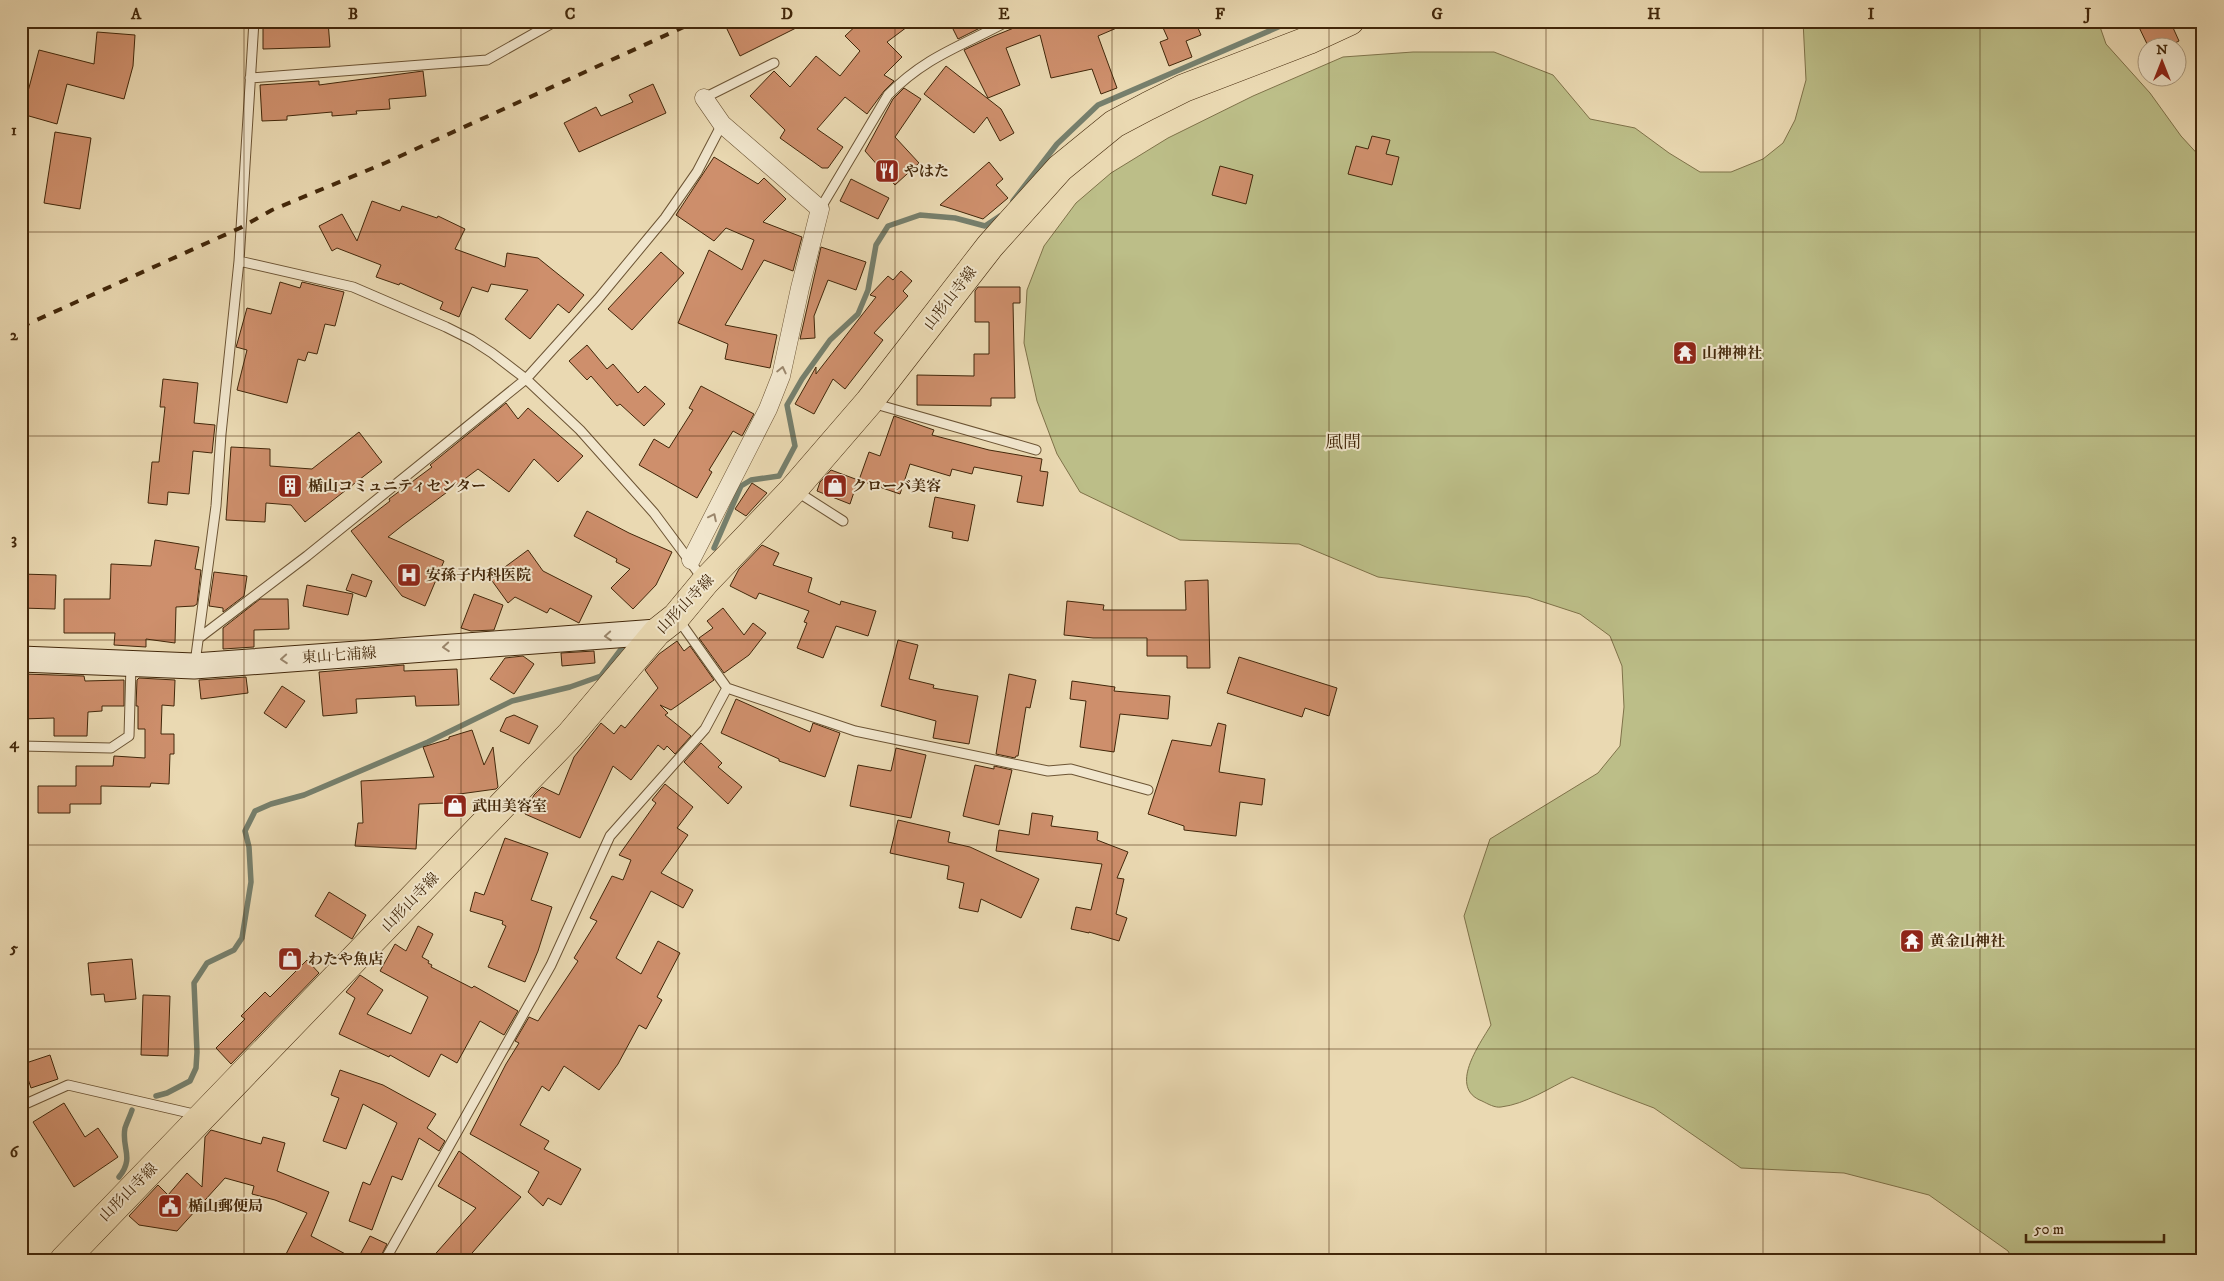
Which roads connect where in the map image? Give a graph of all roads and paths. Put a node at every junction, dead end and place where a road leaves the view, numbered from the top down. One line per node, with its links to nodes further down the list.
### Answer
1 (254, 21): 6 (lane)
2 (556, 21): 6 (lane)
3 (1008, 21): 9 (lane)
4 (1350, 21): 12 (main road, 山形山寺線)
5 (774, 63): 7 (lane)
6 (250, 78): 10 (lane)
7 (704, 98): 8 (street)
8 (722, 124): 9 (street); 11 (lane)
9 (820, 209): 16 (street, one-way to 9)
10 (239, 261): 11 (lane); 18 (lane)
11 (526, 378): 16 (lane); 18 (lane)
12 (870, 402): 13 (lane); 14 (main road, 山形山寺線)
13 (1036, 450)
14 (794, 490): 15 (lane); 16 (main road, 山形山寺線)
15 (843, 521)
16 (698, 571): 17 (main road, 山形山寺線)
17 (666, 625): 21 (main road, 東山七浦線, one-way to 21); 22 (lane); 26 (main road, 山形山寺線)
18 (199, 638): 21 (lane)
19 (21, 659): 20 (main road, 東山七浦線)
20 (131, 663): 21 (main road, 東山七浦線); 23 (lane)
21 (194, 666)
22 (727, 688): 24 (lane); 28 (lane)
23 (21, 746)
24 (1148, 790)
25 (21, 1106): 26 (lane)
26 (203, 1117): 27 (main road, 山形山寺線)
27 (64, 1260)
28 (385, 1260)

